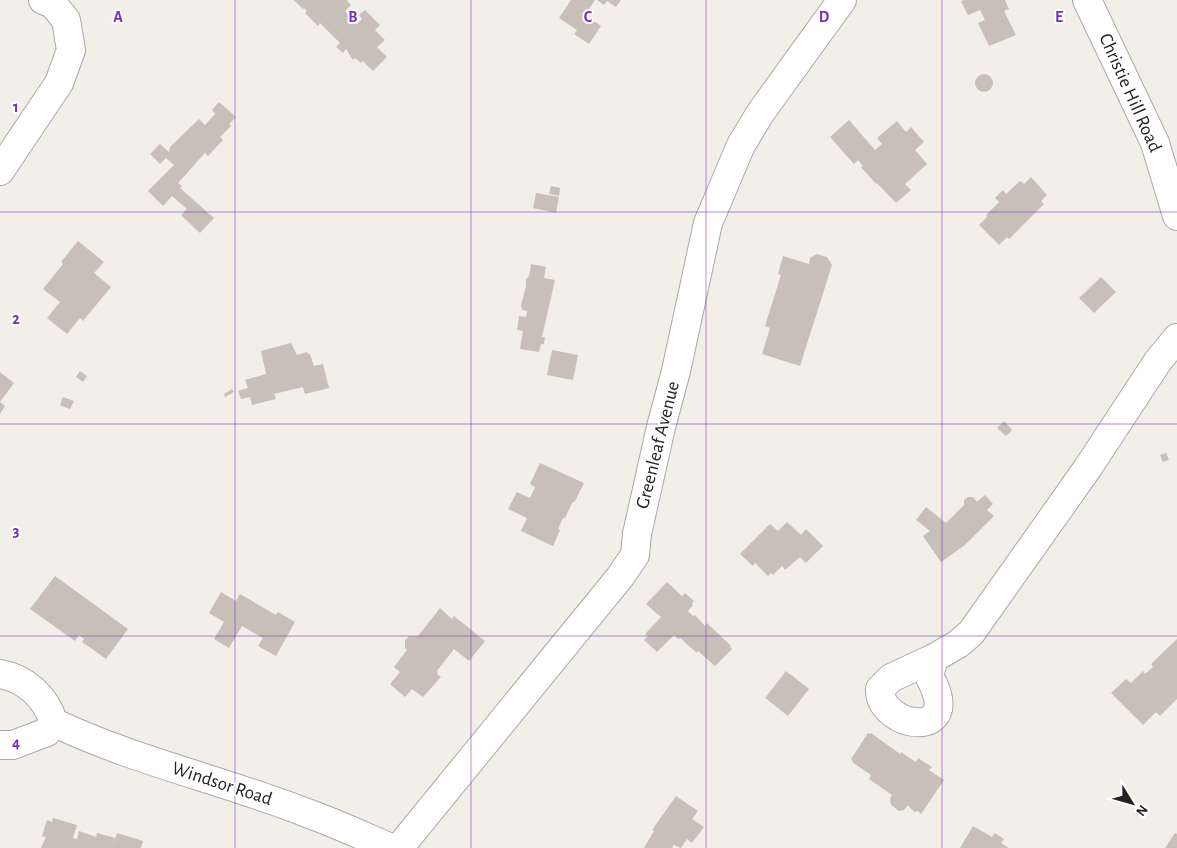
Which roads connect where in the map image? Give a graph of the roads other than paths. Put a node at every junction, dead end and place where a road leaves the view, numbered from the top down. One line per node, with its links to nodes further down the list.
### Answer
1 (43, 0): 4 (street)
2 (842, 0): 12 (street, Greenleaf Avenue)
3 (1087, 0): 5 (street, Christie Hill Road)
4 (0, 171)
5 (1177, 216)
6 (1177, 338): 7 (street)
7 (934, 658)
8 (0, 674): 9 (street)
9 (53, 722): 10 (street); 11 (street, Windsor Road)
10 (0, 745)
11 (391, 848)
12 (399, 848)

